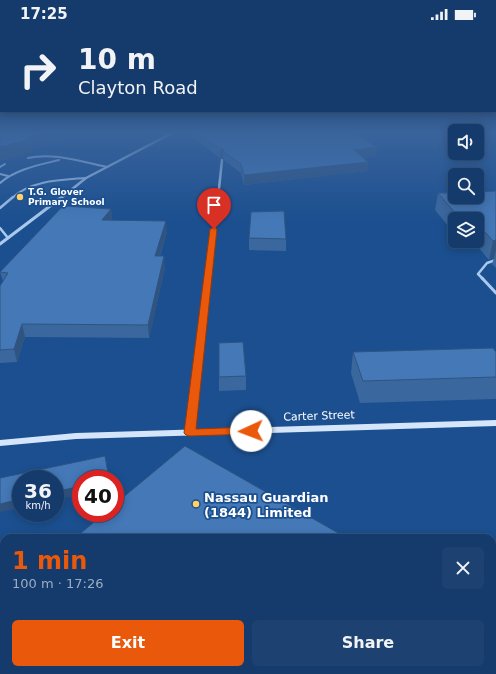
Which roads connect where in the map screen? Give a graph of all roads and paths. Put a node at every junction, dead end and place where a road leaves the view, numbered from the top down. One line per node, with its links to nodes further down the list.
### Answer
1 (50, 162): 9 (lane)
2 (83, 162): 7 (lane)
3 (116, 162): 7 (street)
4 (222, 162): 19 (street)
5 (5, 164): 6 (lane)
6 (0, 167)
7 (107, 167): 10 (street)
8 (0, 174): 9 (lane)
9 (8, 176): 11 (lane)
10 (86, 178): 12 (lane); 14 (street)
11 (0, 183)
12 (0, 208)
13 (0, 228): 14 (lane)
14 (8, 238): 15 (street)
15 (0, 244)
16 (496, 260): 17 (lane)
17 (496, 293)
18 (496, 423): 19 (street, Carter Street)
19 (190, 433): 20 (street, Carter Street)
20 (0, 443)

